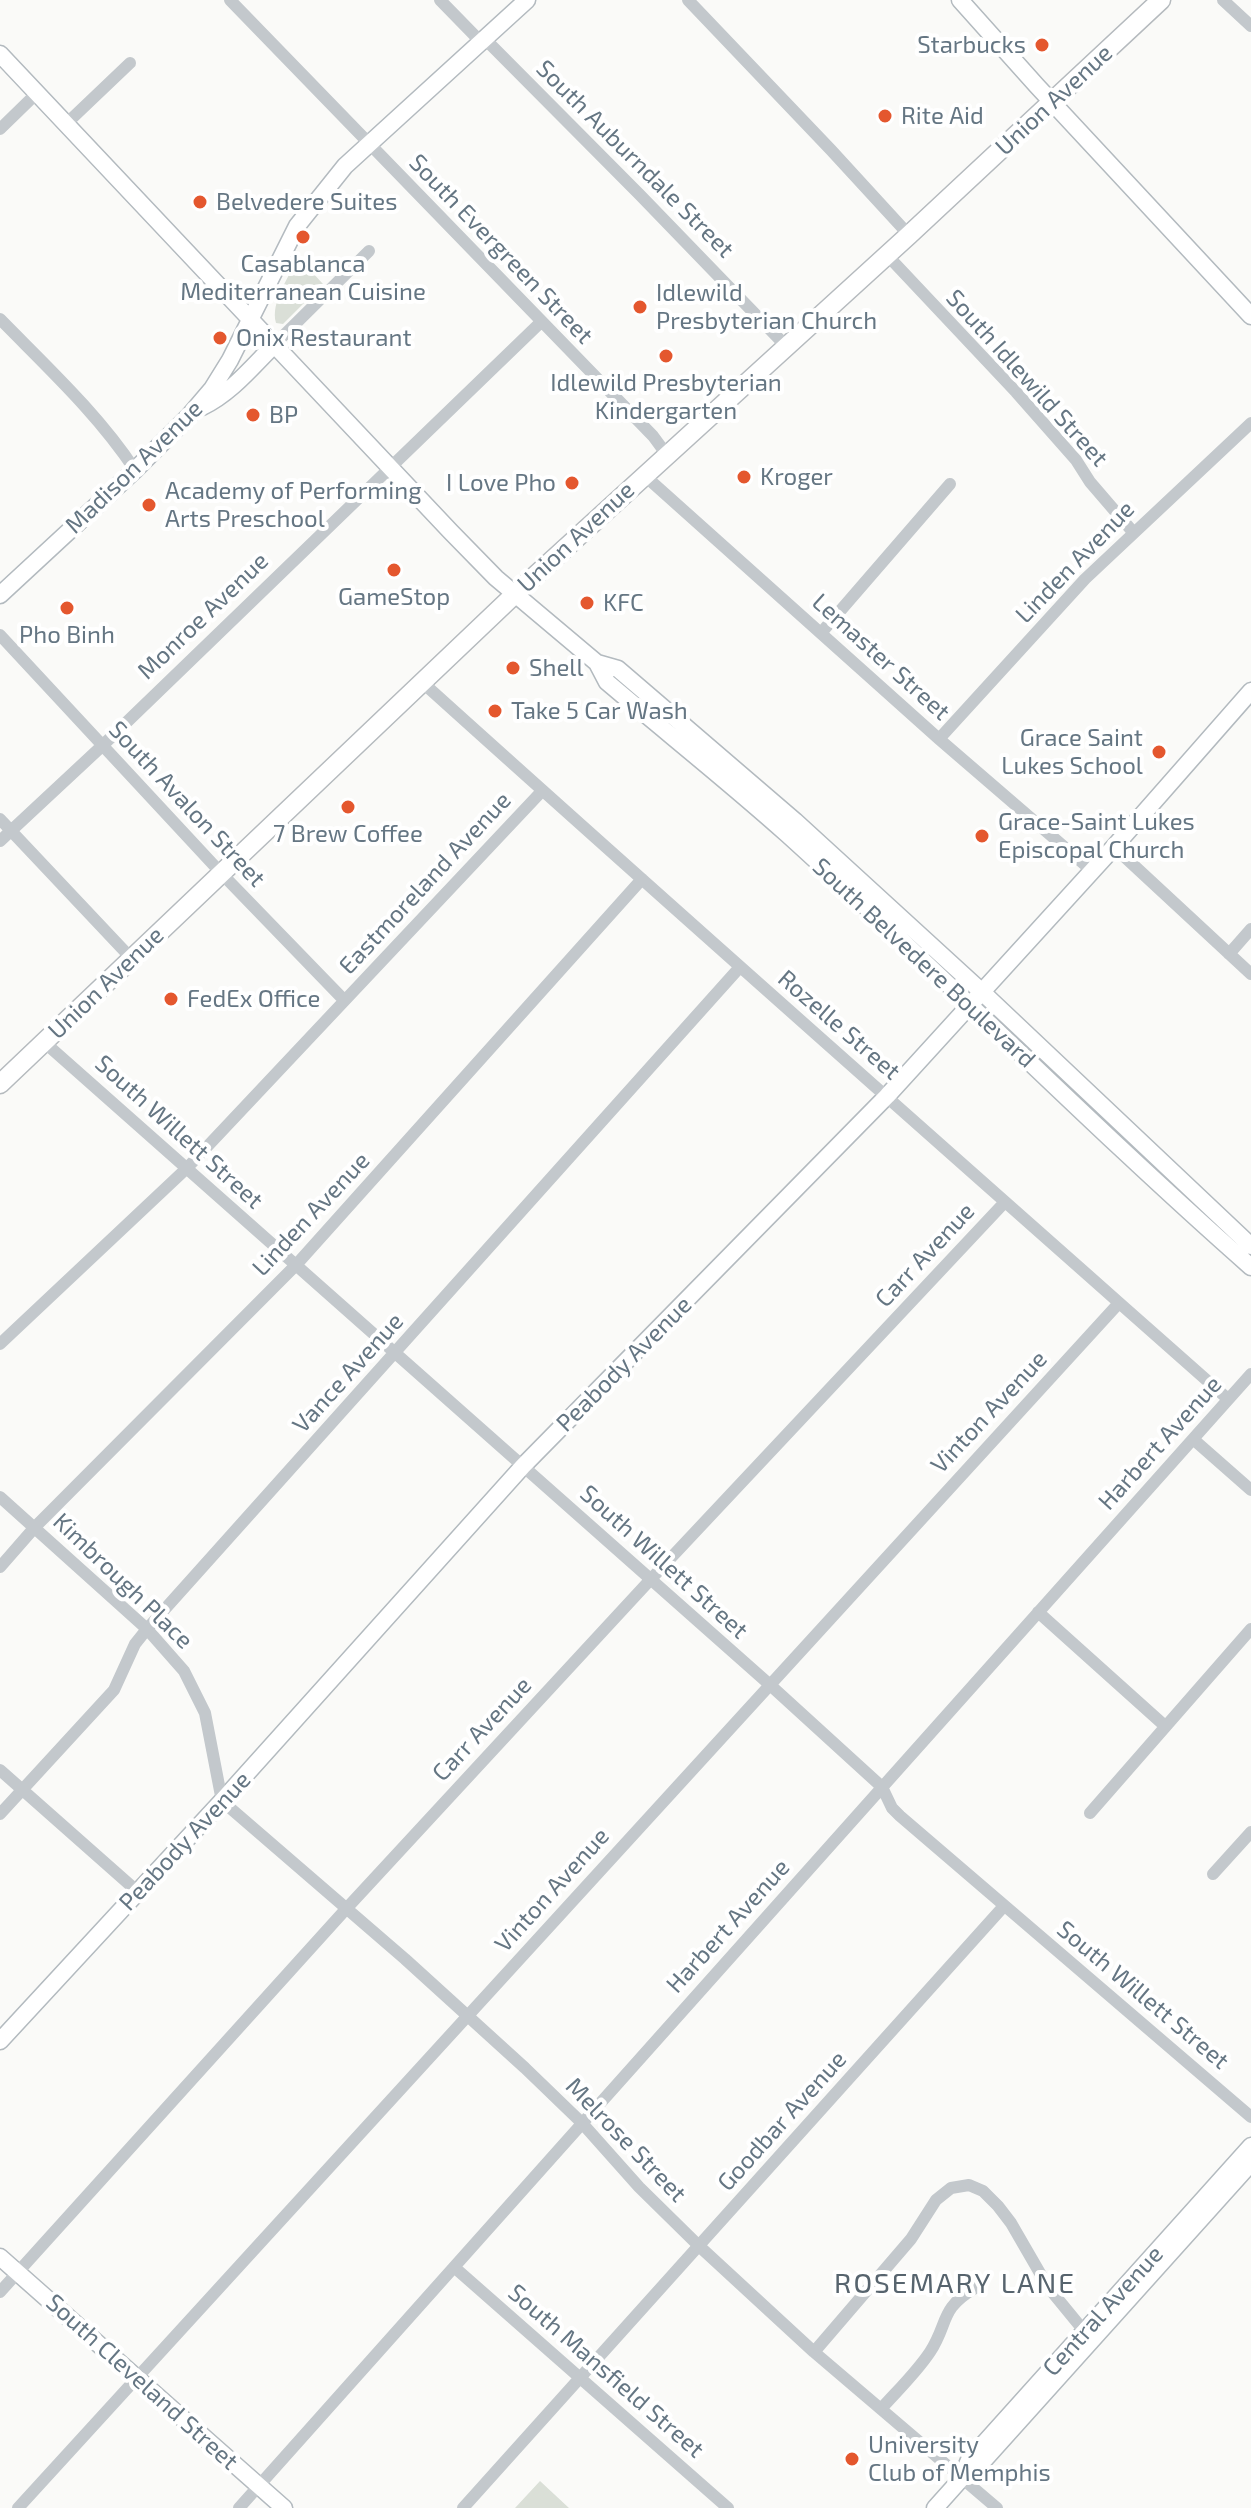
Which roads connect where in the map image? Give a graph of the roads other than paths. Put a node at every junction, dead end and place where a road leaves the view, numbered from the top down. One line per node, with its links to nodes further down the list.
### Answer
1 (230, 0): 16 (street, South Evergreen Street)
2 (440, 0): 9 (street, South Auburndale Street)
3 (527, 0): 9 (main road, Madison Avenue)
4 (688, 0): 17 (street)
5 (960, 0): 13 (main road)
6 (1161, 0): 13 (main road, Union Avenue)
7 (1223, 0): 8 (street)
8 (1251, 26)
9 (483, 40): 16 (main road, Madison Avenue); 25 (street, South Auburndale Street)
10 (0, 54): 12 (main road, South Belvedere Boulevard)
11 (130, 63): 14 (street)
12 (37, 93): 14 (main road, South Belvedere Boulevard); 15 (street)
13 (1052, 102): 17 (main road, Union Avenue); 20 (main road)
14 (66, 124): 22 (main road, South Belvedere Boulevard)
15 (0, 129)
16 (369, 144): 22 (main road, Madison Avenue); 23 (street, South Evergreen Street)
17 (909, 235): 19 (main road, Union Avenue)
18 (369, 251): 24 (street)
19 (887, 255): 25 (main road, Union Avenue); 33 (street, South Idlewild Street)
20 (1251, 316)
21 (0, 319): 30 (street)
22 (250, 320): 24 (main road, South Belvedere Boulevard); 26 (main road, Madison Avenue)
23 (541, 322): 28 (street, South Evergreen Street); 29 (street, Monroe Avenue)
24 (274, 345): 26 (main road); 29 (main road, South Belvedere Boulevard)
25 (786, 346): 28 (main road, Union Avenue)
26 (194, 411): 30 (main road, Madison Avenue)
27 (1251, 423): 33 (street, Linden Avenue)
28 (667, 455): 31 (main road, Union Avenue)
29 (389, 468): 34 (main road, South Belvedere Boulevard); 41 (street, Monroe Avenue)
30 (135, 470): 35 (main road, Madison Avenue)
31 (644, 475): 34 (main road, Union Avenue); 36 (street, Lemaster Street)
32 (950, 484): 36 (street)
33 (1133, 532): 40 (street, Linden Avenue)
34 (515, 594): 38 (main road, Union Avenue); 55 (main road, South Belvedere Boulevard)
35 (0, 595)
36 (821, 633): 40 (street, Lemaster Street)
37 (0, 635): 41 (street, South Avalon Street)
38 (422, 682): 42 (street, Rozelle Street); 48 (main road, Union Avenue)
39 (1251, 691): 46 (main road, Peabody Avenue)
40 (939, 739): 47 (street, Lemaster Street)
41 (102, 746): 44 (street, Monroe Avenue); 48 (street, South Avalon Street)
42 (542, 791): 49 (street, Rozelle Street); 56 (street, Eastmoreland Avenue)
43 (0, 819): 44 (street)
44 (11, 831): 45 (street, Monroe Avenue); 52 (street)
45 (0, 841)
46 (1114, 847): 47 (main road, Peabody Avenue); 51 (street)
47 (1091, 870): 55 (main road, Peabody Avenue)
48 (222, 874): 52 (main road, Union Avenue); 56 (street, South Avalon Street)
49 (642, 879): 53 (street, Rozelle Street); 65 (street, Linden Avenue)
50 (1251, 929): 51 (street)
51 (1229, 954): 54 (street)
52 (131, 958): 57 (main road, Union Avenue)
53 (740, 967): 59 (street, Rozelle Street); 69 (street, Vance Avenue)
54 (1251, 974)
55 (976, 998): 59 (main road, Peabody Avenue); 60 (main road, South Belvedere Boulevard); 61 (main road, South Belvedere Boulevard)
56 (344, 1000): 62 (street, Eastmoreland Avenue)
57 (44, 1042): 58 (main road, Union Avenue); 62 (street, South Willett Street)
58 (0, 1084)
59 (887, 1096): 63 (street, Rozelle Street); 73 (main road, Peabody Avenue)
60 (1143, 1144): 61 (main road); 64 (main road, South Belvedere Boulevard)
61 (1129, 1159): 66 (main road, South Belvedere Boulevard)
62 (187, 1168): 65 (street, South Willett Street); 68 (street, Eastmoreland Avenue)
63 (1004, 1203): 67 (street, Rozelle Street); 78 (street, Carr Avenue)
64 (1251, 1246)
65 (296, 1265): 69 (street, South Willett Street); 76 (street, Linden Avenue)
66 (1251, 1267)
67 (1119, 1303): 71 (street, Rozelle Street); 82 (street, Vinton Avenue)
68 (0, 1344)
69 (396, 1353): 73 (street, South Willett Street); 80 (street, Vance Avenue)
70 (1251, 1374): 71 (street, Harbert Avenue)
71 (1228, 1399): 72 (street, Harbert Avenue)
72 (1193, 1439): 74 (street); 79 (street, Harbert Avenue)
73 (523, 1466): 78 (street, South Willett Street); 87 (main road, Peabody Avenue)
74 (1251, 1490)
75 (0, 1497): 76 (street, Kimbrough Place)
76 (35, 1527): 77 (street, Linden Avenue); 80 (street, Kimbrough Place)
77 (0, 1567)
78 (651, 1579): 82 (street, South Willett Street); 94 (street, Carr Avenue)
79 (1038, 1612): 83 (street); 85 (street, Harbert Avenue)
80 (147, 1629): 86 (street, Vance Avenue); 87 (street, Kimbrough Place)
81 (1251, 1629): 83 (street)
82 (769, 1684): 85 (street, South Willett Street); 95 (street, Vinton Avenue)
83 (1165, 1726): 88 (street)
84 (0, 1770): 86 (street)
85 (882, 1787): 93 (street, South Willett Street); 98 (street, Harbert Avenue)
86 (22, 1790): 89 (street, Vance Avenue); 92 (street)
87 (222, 1801): 92 (main road, Peabody Avenue); 94 (street, Melrose Street)
88 (1090, 1813)
89 (0, 1814)
90 (1250, 1836): 91 (street)
91 (1213, 1874)
92 (138, 1892): 96 (main road, Peabody Avenue)
93 (1004, 1906): 97 (street, South Willett Street); 101 (street, Goodbar Avenue)
94 (346, 1909): 95 (street, Melrose Street); 104 (street, Carr Avenue)
95 (467, 2017): 98 (street, Melrose Street); 109 (street, Vinton Avenue)
96 (0, 2041)
97 (1251, 2117)
98 (582, 2123): 101 (street, Melrose Street); 103 (street, Harbert Avenue)
99 (1251, 2146): 107 (main road, Central Avenue)
100 (1251, 2163): 107 (main road, Central Avenue)
101 (699, 2246): 108 (street, Melrose Street); 110 (street, Goodbar Avenue)
102 (0, 2257): 104 (main road, South Cleveland Street)
103 (454, 2267): 110 (street, South Mansfield Street); 113 (street, Harbert Avenue)
104 (18, 2272): 106 (street, Carr Avenue); 109 (main road, South Cleveland Street)
105 (975, 2288): 111 (street)
106 (0, 2292)
107 (1088, 2335): 108 (street); 112 (main road, Central Avenue)
108 (814, 2352): 111 (street, Melrose Street)
109 (137, 2378): 113 (main road, South Cleveland Street); 114 (street, Vinton Avenue)
110 (580, 2378): 117 (street, Goodbar Avenue); 118 (street, South Mansfield Street)
111 (881, 2409): 112 (street, Melrose Street)
112 (961, 2479): 119 (main road, Central Avenue); 120 (street, Melrose Street)
113 (259, 2486): 115 (street, Harbert Avenue); 116 (main road, South Cleveland Street)
114 (18, 2508)
115 (239, 2508)
116 (284, 2508)
117 (463, 2508)
118 (728, 2508)
119 (935, 2508)
120 (997, 2508)

